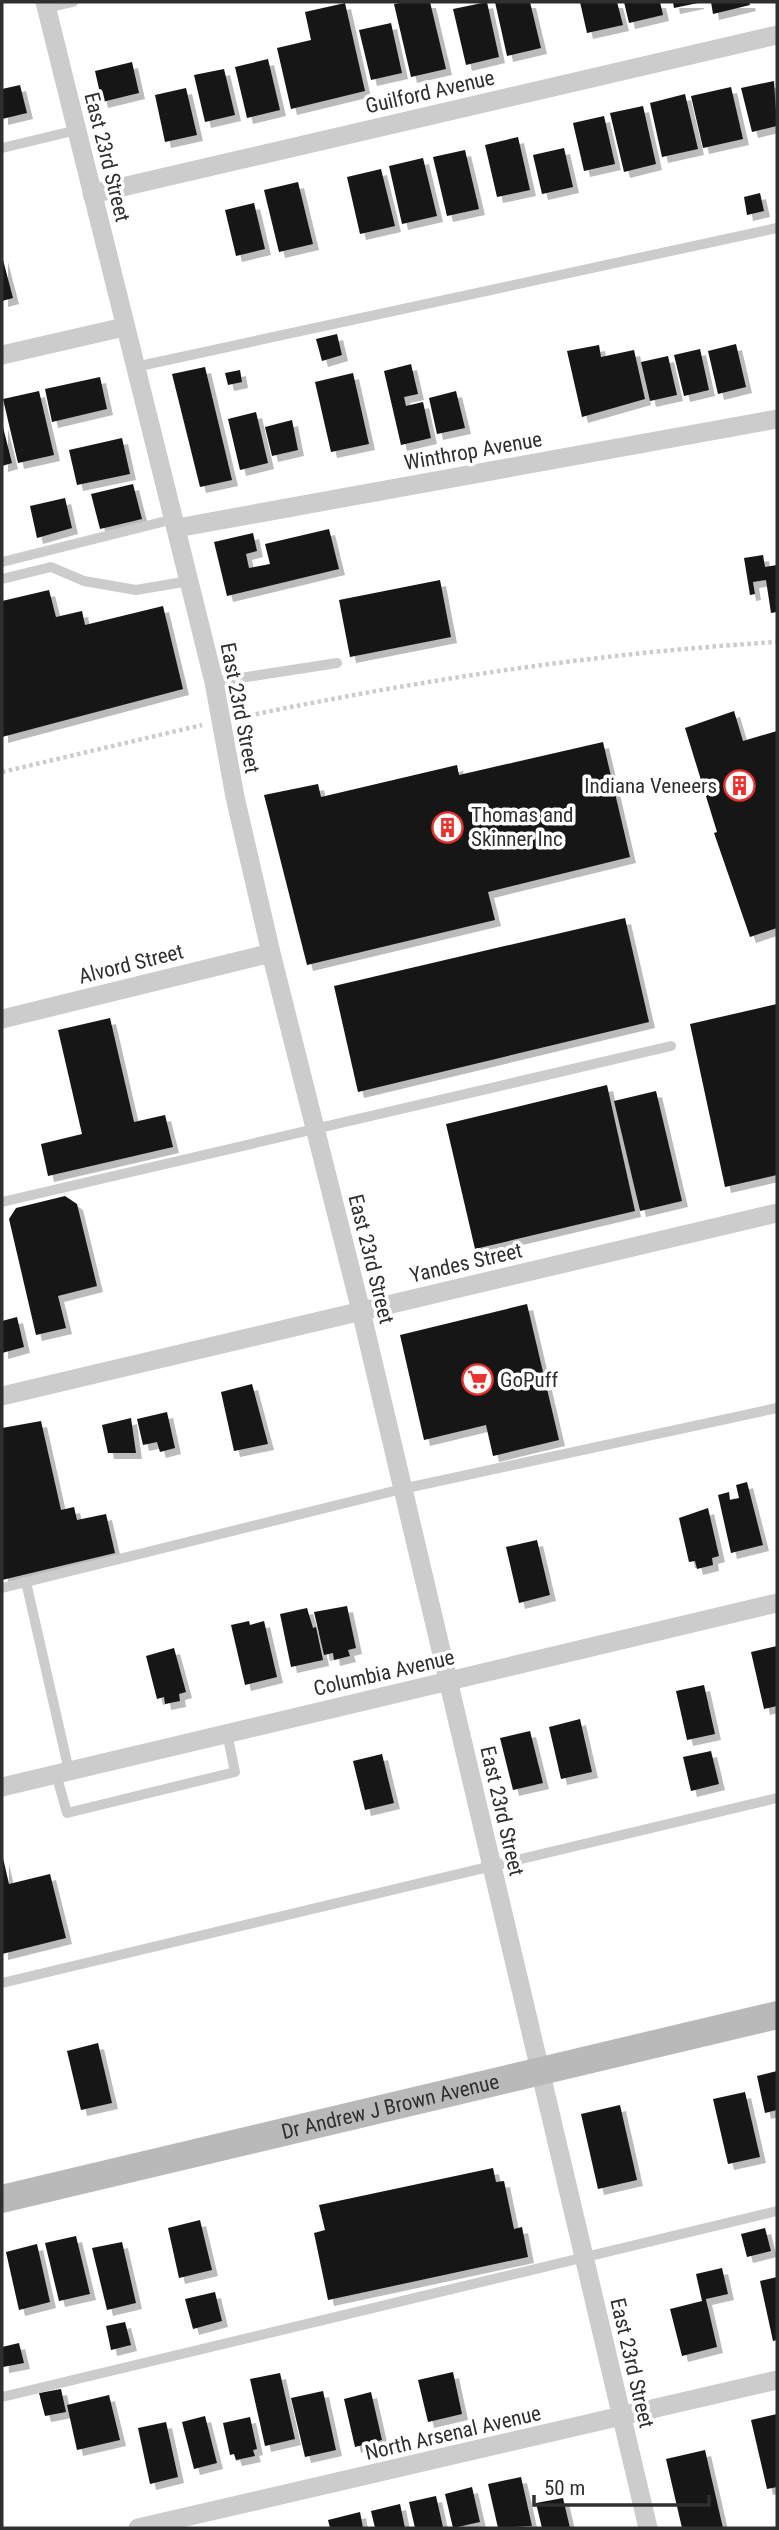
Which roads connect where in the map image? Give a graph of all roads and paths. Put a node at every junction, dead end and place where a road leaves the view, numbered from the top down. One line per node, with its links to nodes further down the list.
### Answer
1 (73, 2): 2 (lane)
2 (46, 5): 4 (street, East 23rd Street)
3 (777, 35): 6 (street, Guilford Avenue)
4 (77, 130): 5 (lane); 6 (street, East 23rd Street)
5 (2, 148)
6 (92, 194): 8 (street, East 23rd Street)
7 (777, 228): 10 (lane)
8 (124, 327): 9 (street); 10 (street, East 23rd Street)
9 (2, 355)
10 (134, 367): 12 (street, East 23rd Street)
11 (777, 419): 12 (street, Winthrop Avenue)
12 (176, 523): 13 (lane); 15 (street, East 23rd Street)
13 (2, 562)
14 (2, 579): 15 (lane)
15 (190, 581): 18 (street, East 23rd Street)
16 (777, 642): 19 (path)
17 (337, 663): 18 (lane)
18 (214, 682): 22 (street, East 23rd Street)
19 (237, 718)
20 (205, 725): 21 (path)
21 (2, 772)
22 (271, 953): 23 (street, Alvord Street); 25 (street, East 23rd Street)
23 (2, 1018)
24 (671, 1046): 25 (lane)
25 (315, 1128): 26 (lane); 28 (street, East 23rd Street)
26 (2, 1202)
27 (777, 1213): 28 (street, Yandes Street)
28 (361, 1311): 29 (street, Yandes Street); 31 (street, East 23rd Street)
29 (2, 1396)
30 (777, 1408): 31 (lane)
31 (402, 1489): 32 (lane); 35 (street, East 23rd Street)
32 (26, 1582): 33 (lane); 37 (lane)
33 (2, 1588)
34 (777, 1603): 35 (street, Columbia Avenue)
35 (448, 1681): 36 (street, Columbia Avenue); 40 (street, East 23rd Street)
36 (227, 1733): 37 (street, Columbia Avenue); 37 (lane)
37 (62, 1772): 38 (street, Columbia Avenue)
38 (2, 1787)
39 (777, 1798): 40 (lane)
40 (492, 1866): 41 (lane); 43 (street, East 23rd Street)
41 (2, 1983)
42 (777, 2015): 43 (main road, Dr Andrew J Brown Avenue)
43 (539, 2072): 44 (main road, Dr Andrew J Brown Avenue); 46 (street, East 23rd Street)
44 (2, 2199)
45 (777, 2211): 46 (lane)
46 (583, 2258): 48 (lane); 49 (street, East 23rd Street)
47 (777, 2380): 49 (street, North Arsenal Avenue)
48 (2, 2397)
49 (621, 2417): 50 (street, North Arsenal Avenue); 51 (street, East 23rd Street)
50 (138, 2528)
51 (648, 2528)

